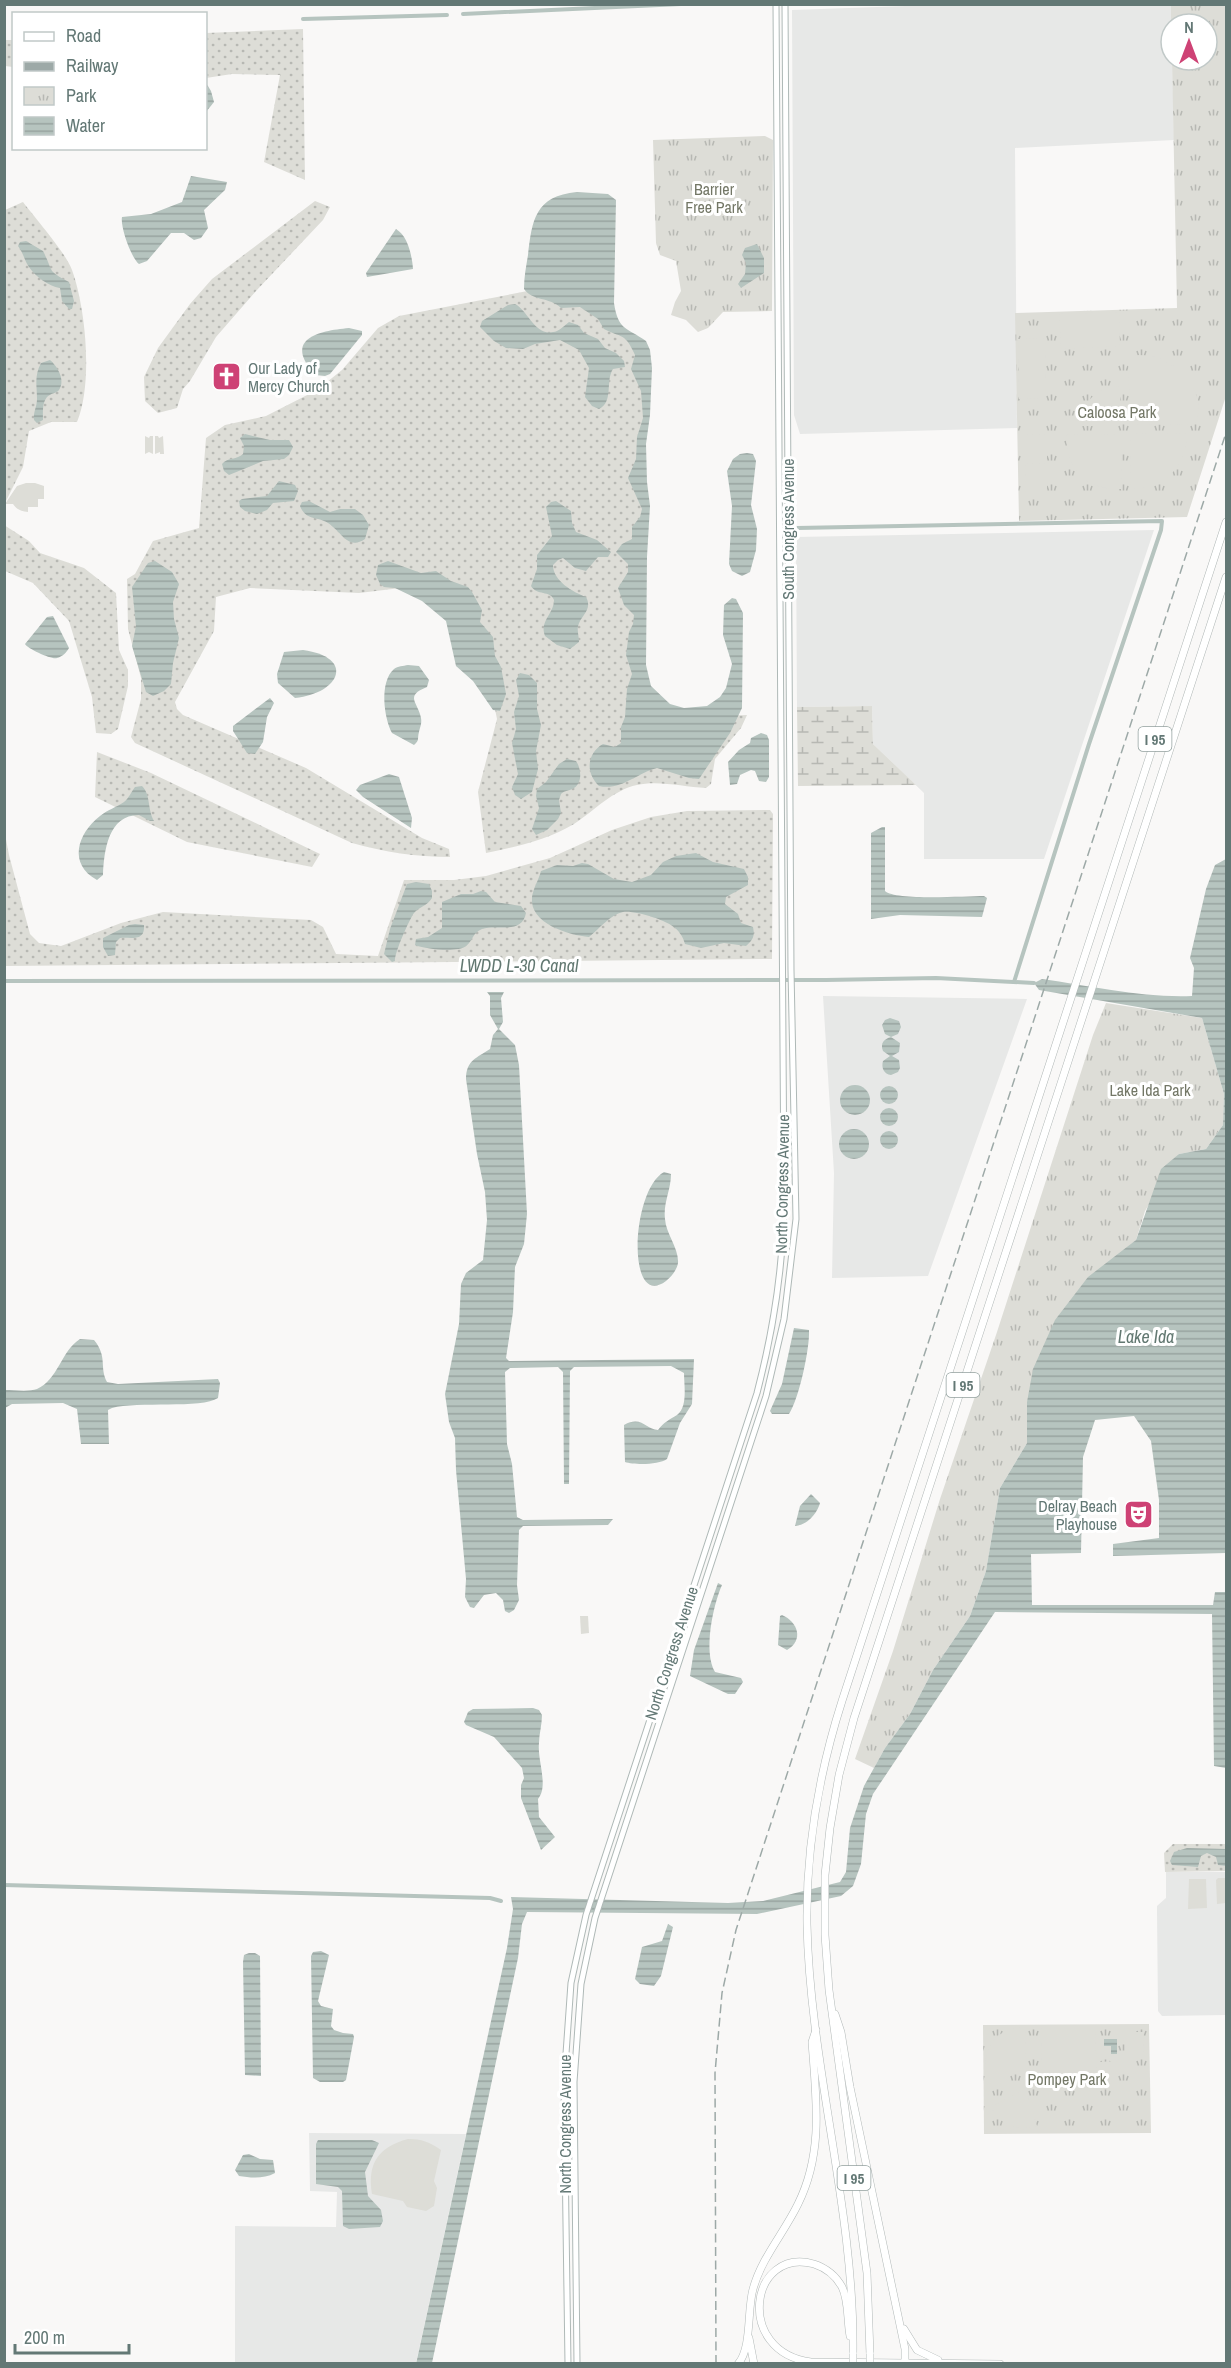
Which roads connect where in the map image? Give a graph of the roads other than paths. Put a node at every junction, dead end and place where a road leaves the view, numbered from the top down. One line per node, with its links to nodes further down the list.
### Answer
1 (776, 4): 3 (main road, South Congress Avenue)
2 (785, 4): 4 (main road, South Congress Avenue)
3 (777, 281): 4 (main road); 7 (main road, South Congress Avenue)
4 (787, 281): 8 (main road, South Congress Avenue)
5 (1227, 522): 14 (highway, I 95)
6 (1227, 577): 13 (highway, I 95)
7 (782, 1054): 9 (main road, North Congress Avenue)
8 (793, 1054): 10 (main road, North Congress Avenue)
9 (756, 1393): 10 (main road); 11 (main road, North Congress Avenue)
10 (766, 1396): 12 (main road, North Congress Avenue)
11 (612, 1837): 12 (main road); 20 (main road, North Congress Avenue)
12 (617, 1853): 21 (main road, North Congress Avenue)
13 (831, 2003): 15 (highway); 25 (highway, I 95, bridge)
14 (817, 2028): 16 (highway); 17 (highway, I 95)
15 (899, 2321): 18 (highway); 19 (highway)
16 (748, 2330): 22 (highway); 23 (highway)
17 (854, 2354): 18 (highway); 24 (highway, I 95, bridge)
18 (905, 2363): 19 (highway)
19 (964, 2363): 26 (highway)
20 (568, 2364)
21 (577, 2364)
22 (738, 2364)
23 (754, 2364)
24 (853, 2364)
25 (870, 2364)
26 (1000, 2364)

